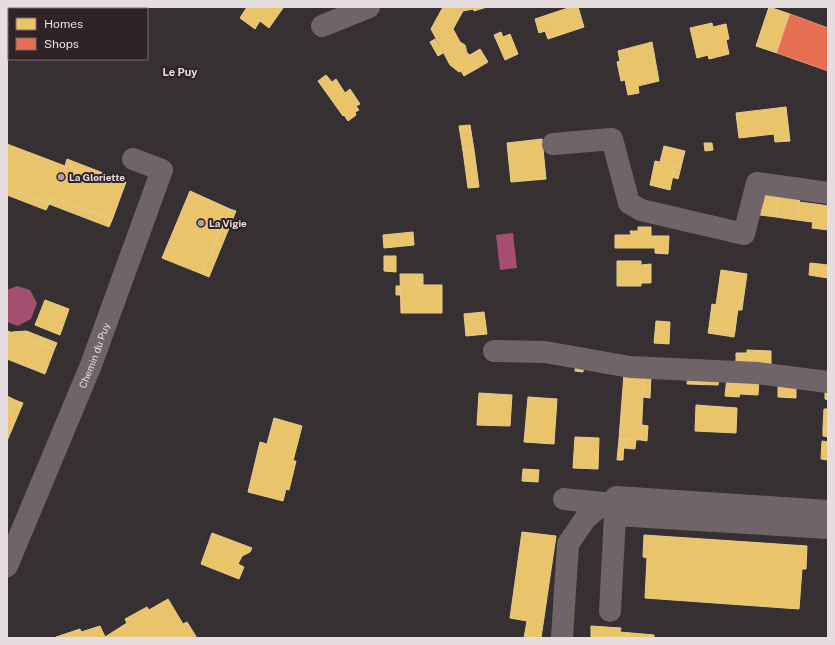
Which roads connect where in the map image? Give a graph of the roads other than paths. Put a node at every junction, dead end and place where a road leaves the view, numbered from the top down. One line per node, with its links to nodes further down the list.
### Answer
1 (369, 7): 2 (street)
2 (322, 26)
3 (553, 144): 5 (street)
4 (133, 158): 13 (street, Chemin du Puy)
5 (828, 193)
6 (494, 352): 7 (street)
7 (828, 382)
8 (564, 499): 9 (street)
9 (613, 505): 10 (street); 14 (street); 15 (street)
10 (686, 510): 11 (street); 12 (street)
11 (828, 511)
12 (828, 528)
13 (7, 566)
14 (610, 611)
15 (562, 638)

